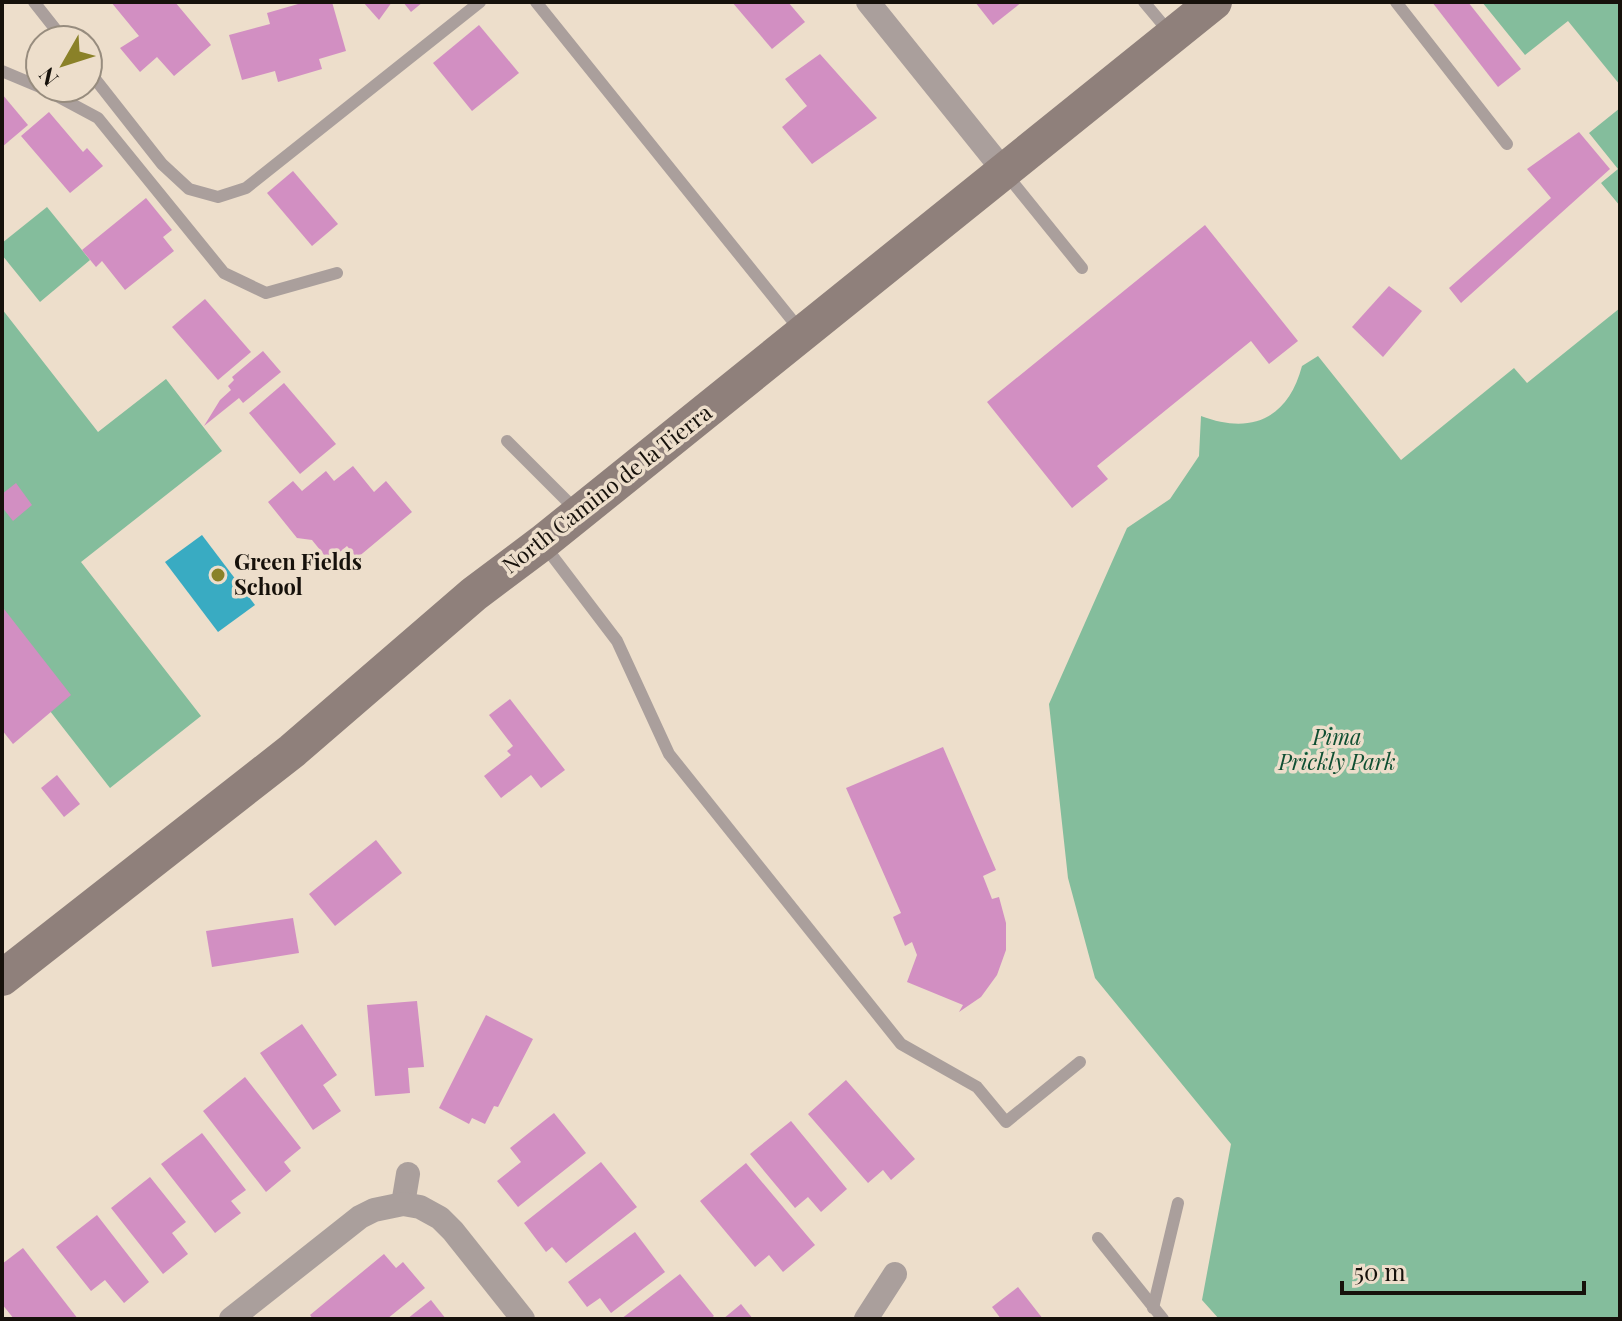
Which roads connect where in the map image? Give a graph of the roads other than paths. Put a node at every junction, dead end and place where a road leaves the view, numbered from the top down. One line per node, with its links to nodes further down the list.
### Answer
1 (34, 2): 8 (lane)
2 (480, 2): 12 (lane)
3 (536, 2): 18 (lane)
4 (868, 2): 15 (street)
5 (1144, 2): 9 (lane)
6 (1214, 2): 9 (street, North Camino de la Tierra)
7 (1396, 2): 14 (lane)
8 (51, 24)
9 (1172, 36): 15 (street, North Camino de la Tierra)
10 (2, 71): 11 (lane)
11 (24, 81)
12 (104, 90)
13 (71, 104): 17 (lane)
14 (1507, 144)
15 (1004, 171): 16 (lane); 18 (street, North Camino de la Tierra)
16 (1082, 268)
17 (337, 273)
18 (803, 333): 20 (street, North Camino de la Tierra)
19 (507, 441): 20 (lane)
20 (578, 513): 21 (street, North Camino de la Tierra)
21 (542, 543): 22 (street, North Camino de la Tierra); 23 (lane)
22 (2, 978)
23 (1080, 1062)
24 (408, 1174): 26 (street)
25 (1178, 1203): 29 (lane)
26 (403, 1204): 30 (street); 31 (street)
27 (1098, 1238): 29 (lane)
28 (895, 1274): 32 (street)
29 (1153, 1308): 33 (lane)
30 (231, 1319)
31 (523, 1319)
32 (866, 1319)
33 (1163, 1319)

